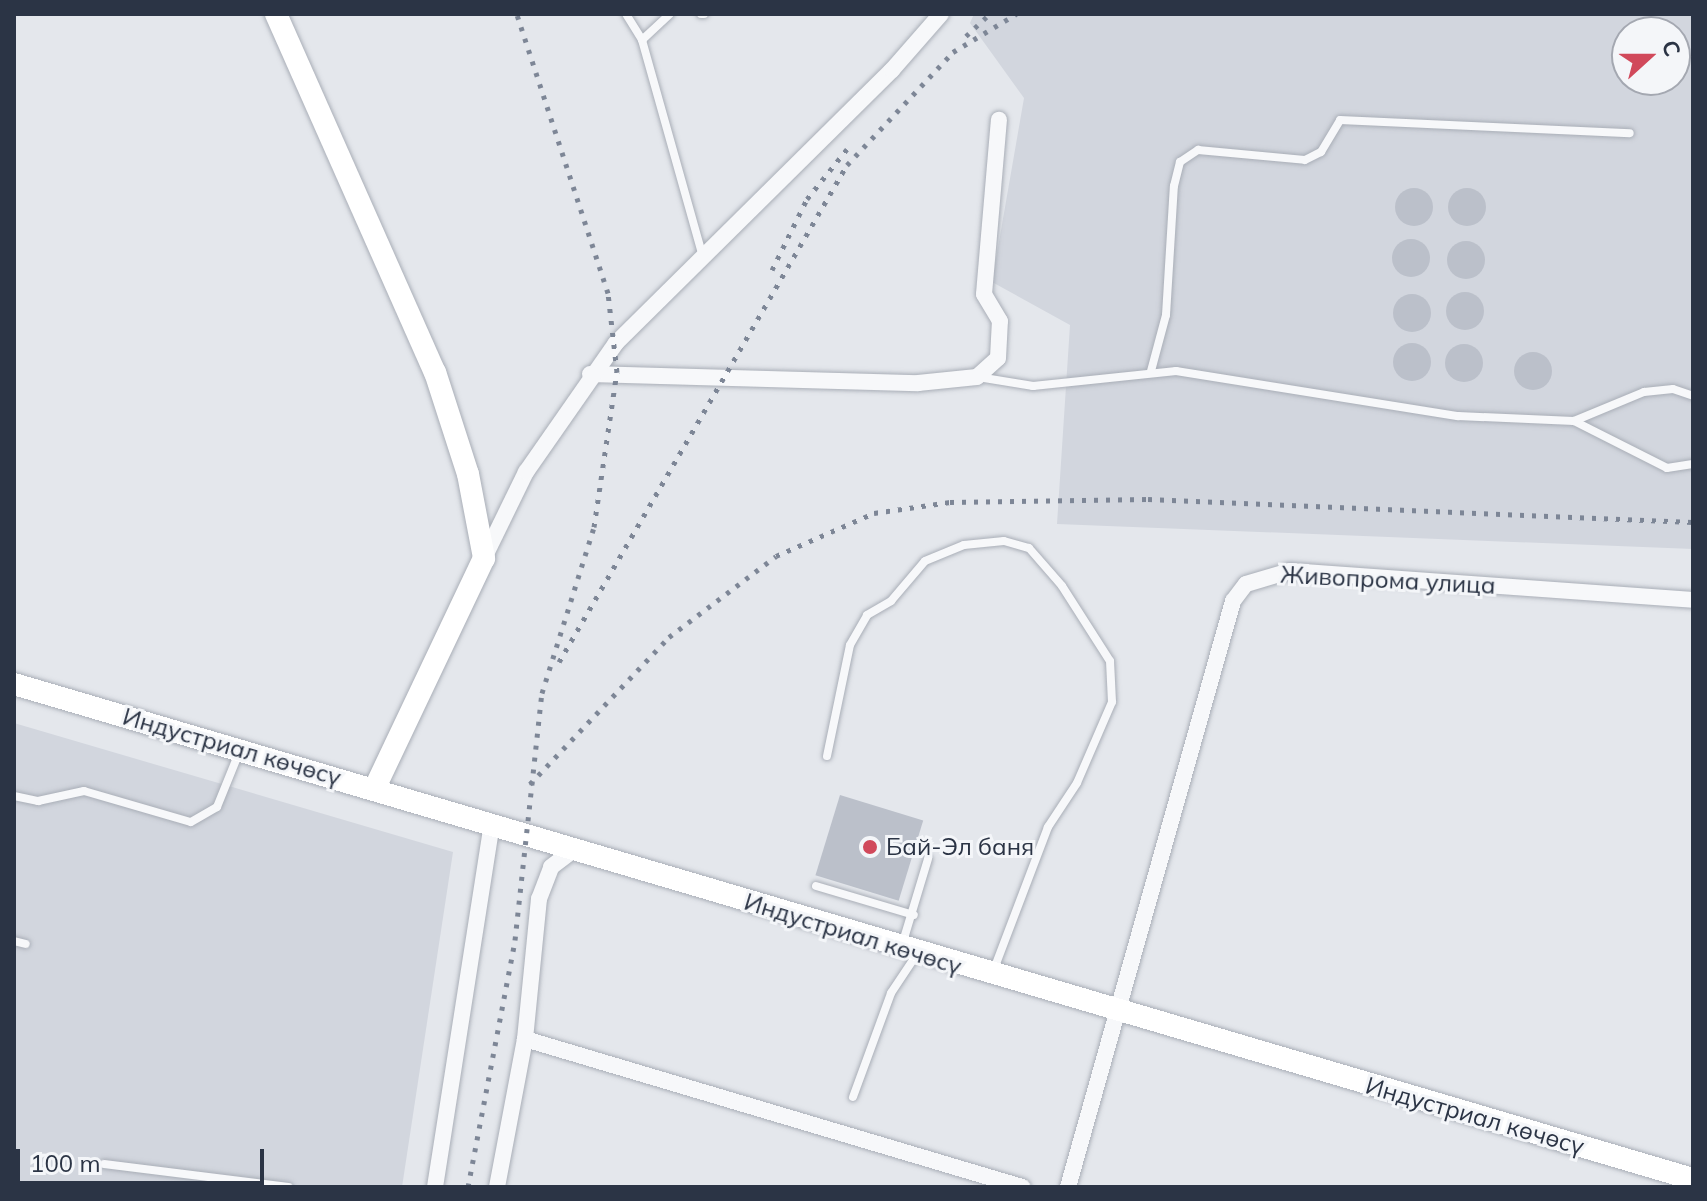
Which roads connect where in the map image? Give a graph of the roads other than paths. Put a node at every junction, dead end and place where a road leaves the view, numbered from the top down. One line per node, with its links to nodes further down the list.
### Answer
1 (276, 14): 15 (main road)
2 (626, 14): 5 (lane)
3 (670, 14): 5 (lane)
4 (941, 14): 8 (street)
5 (642, 40): 8 (lane)
6 (999, 120): 11 (street)
7 (1630, 133): 9 (lane)
8 (702, 254): 10 (street)
9 (1151, 371): 11 (lane); 13 (lane)
10 (590, 374): 11 (street); 15 (street)
11 (977, 377)
12 (1693, 396): 13 (lane)
13 (1574, 421): 14 (lane)
14 (1693, 464)
15 (484, 558): 20 (main road)
16 (1693, 600): 31 (street, Живопрома улица)
17 (14, 684): 18 (main road, Индустриал көчөсү)
18 (240, 750): 20 (main road, Индустриал көчөсү); 21 (lane)
19 (827, 756): 30 (lane)
20 (375, 788): 22 (main road, Индустриал көчөсү)
21 (14, 796)
22 (492, 822): 23 (main road, Индустриал көчөсү); 37 (street)
23 (576, 848): 29 (main road, Индустриал көчөсү); 32 (street)
24 (928, 859): 26 (lane)
25 (816, 886): 26 (lane)
26 (914, 915): 29 (lane)
27 (14, 941): 28 (lane)
28 (26, 944)
29 (908, 952): 30 (main road, Индустриал көчөсү); 33 (lane)
30 (991, 976): 31 (main road, Индустриал көчөсү)
31 (1117, 1014): 35 (main road, Индустриал көчөсү); 40 (street, Живопрома улица)
32 (525, 1039): 38 (street); 39 (street)
33 (853, 1097)
34 (104, 1164): 36 (lane)
35 (1693, 1179)
36 (289, 1187)
37 (435, 1187)
38 (497, 1187)
39 (1022, 1187)
40 (1068, 1187)

